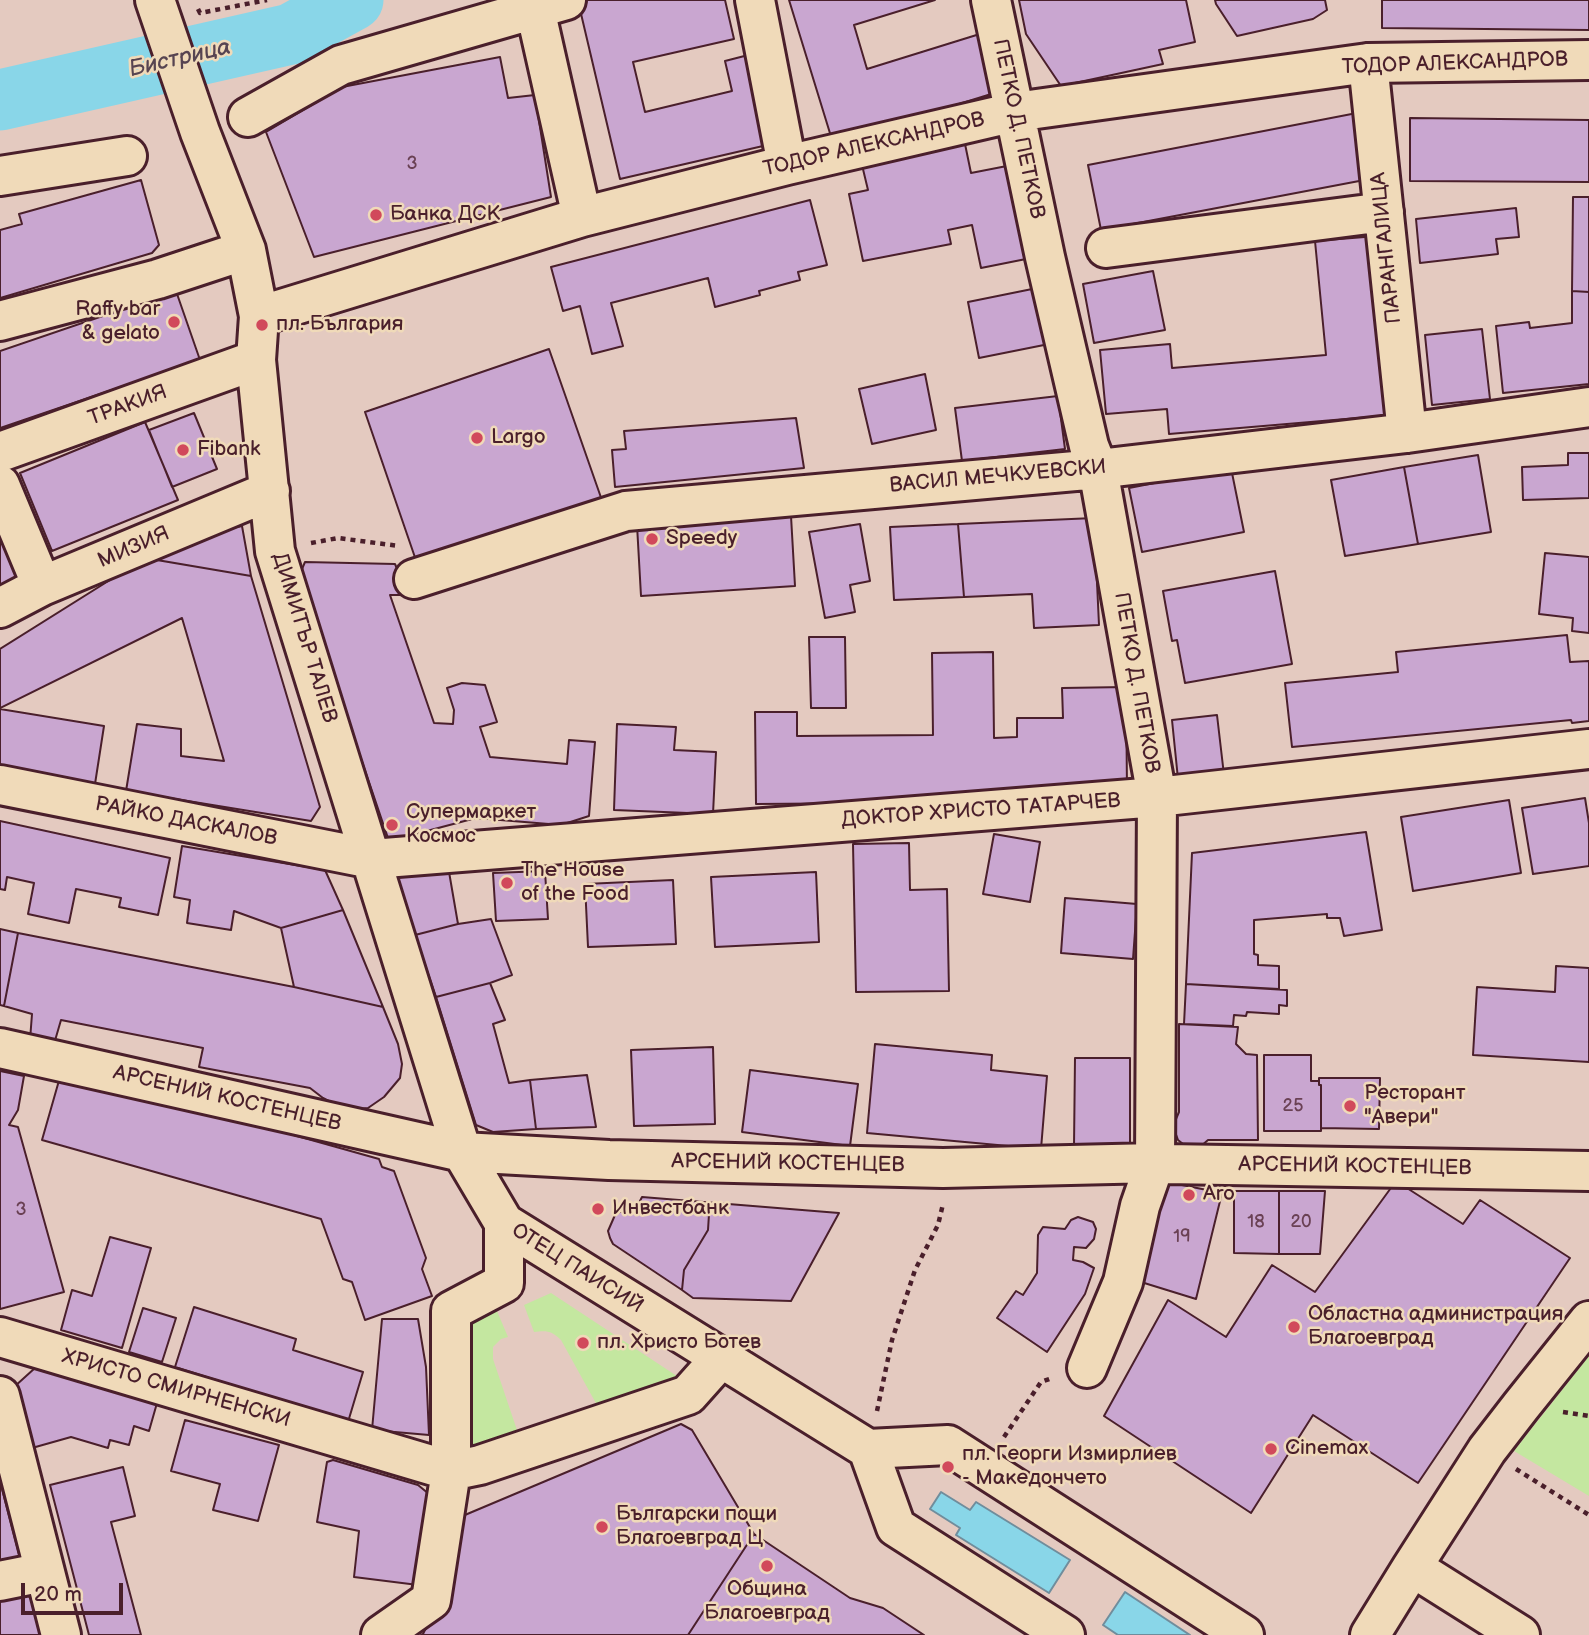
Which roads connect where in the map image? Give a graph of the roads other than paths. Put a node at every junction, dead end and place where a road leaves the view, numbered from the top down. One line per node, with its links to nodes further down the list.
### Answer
1 (155, 0): 15 (street, ДИМИТЪР ТАЛЕВ)
2 (755, 0): 10 (street)
3 (991, 0): 7 (street, ПЕТКО Д. ПЕТКОВ)
4 (544, 3): 8 (street); 13 (street)
5 (1589, 60): 6 (street, ТОДОР АЛЕКСАНДРОВ)
6 (1368, 62): 7 (street, ТОДОР АЛЕКСАНДРОВ); 12 (street, ПАРАНГАЛИЦА)
7 (1014, 112): 10 (street, ТОДОР АЛЕКСАНДРОВ); 22 (street, ПЕТКО Д. ПЕТКОВ)
8 (248, 117)
9 (127, 156): 11 (street)
10 (787, 165): 13 (street, ТОДОР АЛЕКСАНДРОВ)
11 (0, 176)
12 (1384, 212): 14 (street); 20 (street, ПАРАНГАЛИЦА)
13 (582, 217): 16 (street, ТОДОР АЛЕКСАНДРОВ)
14 (1106, 248)
15 (246, 250): 16 (street, ДИМИТЪР ТАЛЕВ); 17 (street)
16 (259, 316): 18 (street, ДИМИТЪР ТАЛЕВ)
17 (0, 321)
18 (256, 360): 21 (street, ТРАКИЯ); 24 (street, ДИМИТЪР ТАЛЕВ)
19 (1589, 407): 20 (street, ВАСИЛ МЕЧКУЕВСКИ)
20 (1407, 433): 22 (street, ВАСИЛ МЕЧКУЕВСКИ)
21 (0, 452)
22 (1098, 469): 25 (street, ВАСИЛ МЕЧКУЕВСКИ); 30 (street, ПЕТКО Д. ПЕТКОВ)
23 (0, 485): 26 (street)
24 (270, 491): 26 (street, МИЗИЯ); 31 (street, ДИМИТЪР ТАЛЕВ)
25 (414, 579)
26 (42, 586): 27 (street, МИЗИЯ)
27 (0, 608)
28 (1589, 750): 30 (street, ДОКТОР ХРИСТО ТАТАРЧЕВ)
29 (0, 785): 31 (street, РАЙКО ДАСКАЛОВ)
30 (1157, 797): 31 (street, ДОКТОР ХРИСТО ТАТАРЧЕВ); 34 (street, ПЕТКО Д. ПЕТКОВ)
31 (372, 859): 33 (street, ДИМИТЪР ТАЛЕВ)
32 (15, 1051): 33 (street, АРСЕНИЙ КОСТЕНЦЕВ)
33 (463, 1152): 34 (street, АРСЕНИЙ КОСТЕНЦЕВ); 36 (street, ОТЕЦ ПАИСИЙ)
34 (1155, 1163): 35 (street, АРСЕНИЙ КОСТЕНЦЕВ); 40 (street, ПЕТКО Д. ПЕТКОВ)
35 (1588, 1170)
36 (504, 1223): 39 (street, ОТЕЦ ПАИСИЙ); 43 (street)
37 (1589, 1321): 44 (street)
38 (0, 1337): 43 (street, ХРИСТО СМИРНЕНСКИ)
39 (720, 1357): 42 (street, ОТЕЦ ПАИСИЙ); 43 (street)
40 (1087, 1368)
41 (0, 1396): 45 (street)
42 (868, 1450): 49 (street); 50 (street)
43 (451, 1471): 48 (street)
44 (1412, 1567): 51 (street); 52 (street)
45 (44, 1572): 46 (street); 47 (street)
46 (0, 1581)
47 (61, 1635)
48 (381, 1635)
49 (1065, 1635)
50 (1244, 1635)
51 (1370, 1635)
52 (1520, 1635)

